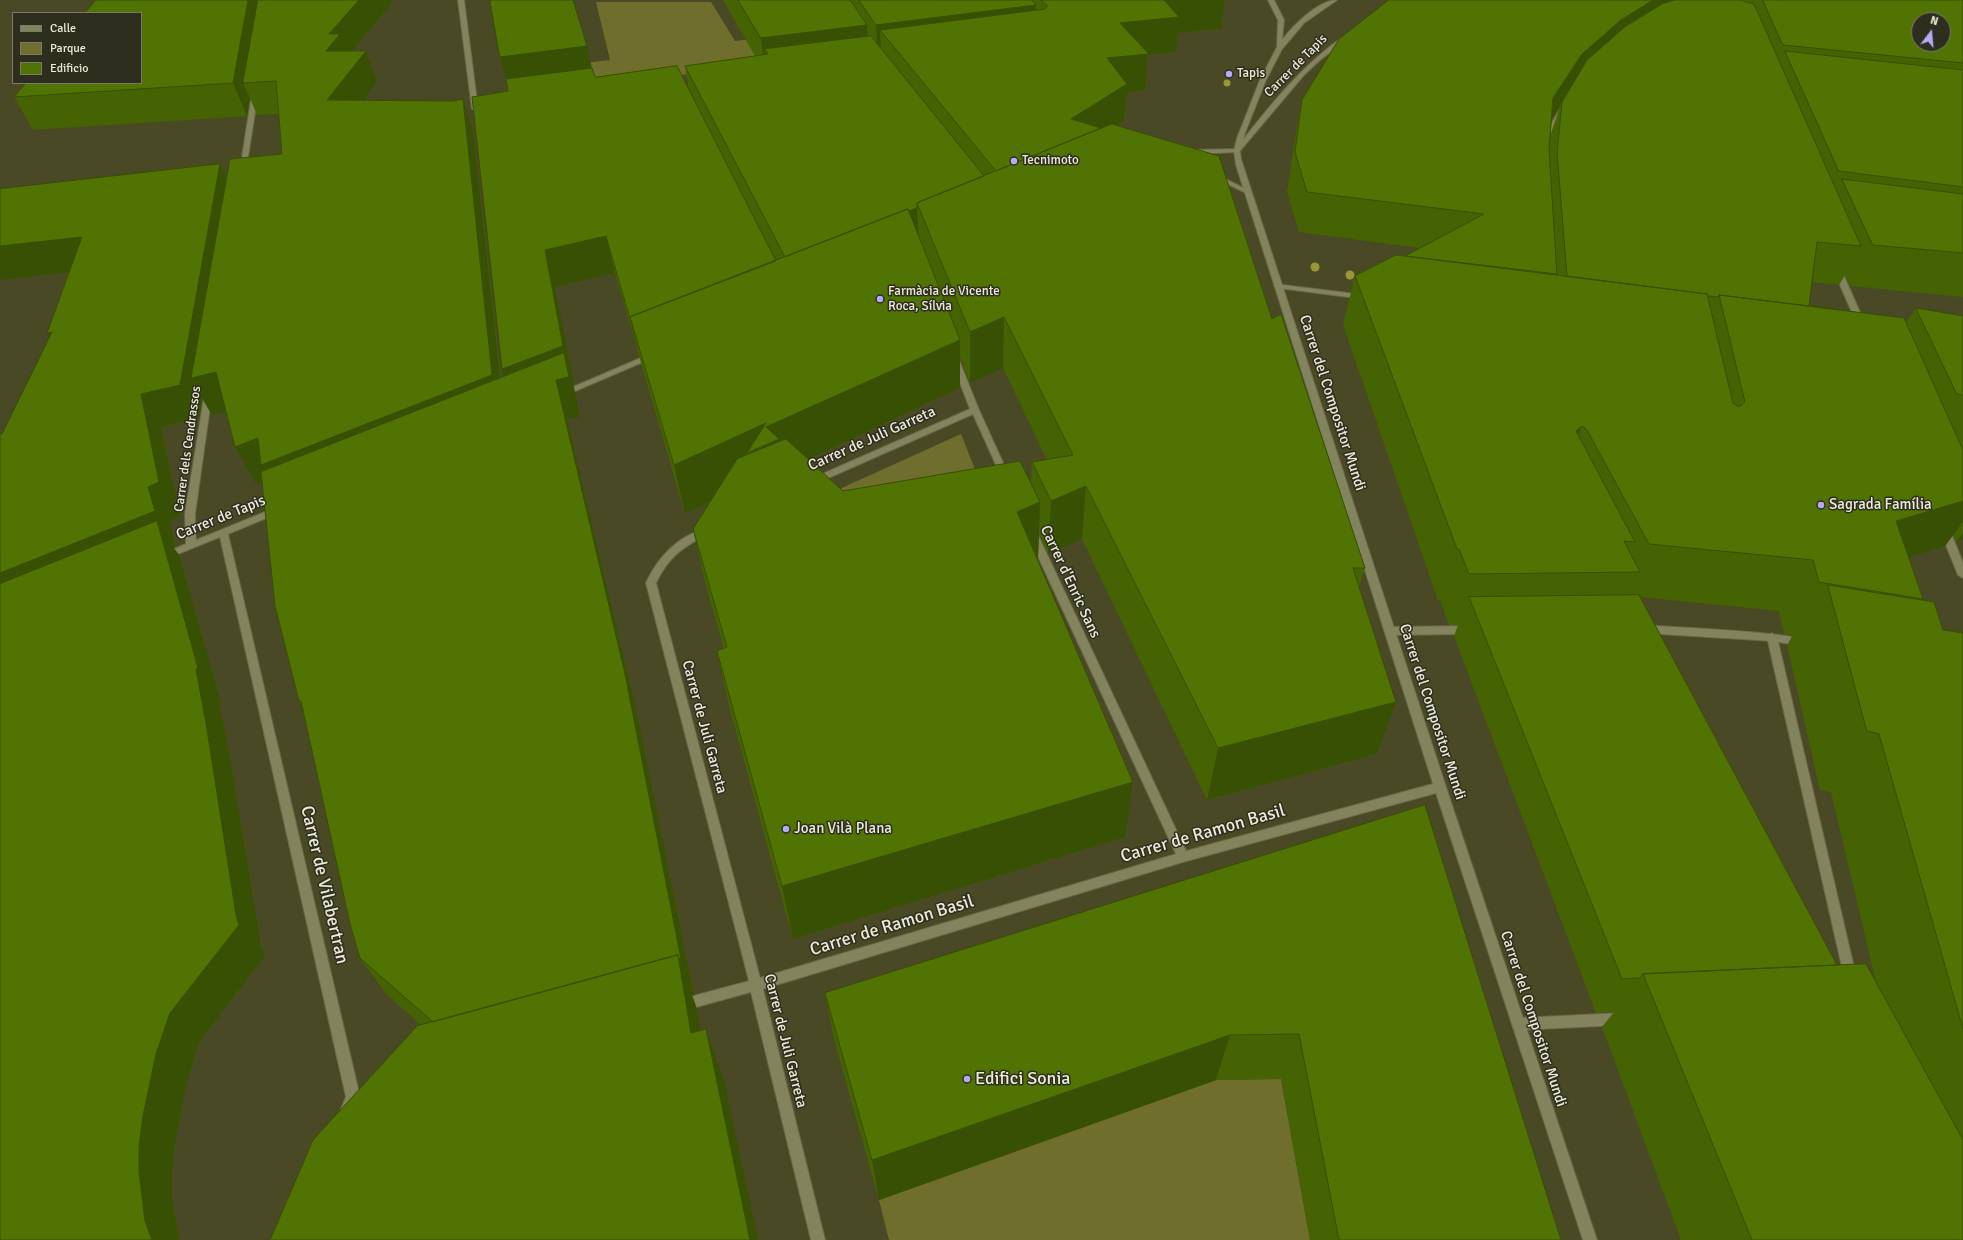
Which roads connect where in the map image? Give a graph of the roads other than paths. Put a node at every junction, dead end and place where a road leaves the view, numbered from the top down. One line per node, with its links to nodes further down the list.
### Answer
1 (461, 0): 8 (street)
2 (1271, 0): 5 (street, Carrer de Tapis)
3 (1334, 0): 5 (street, Carrer de Tapis)
4 (1355, 31): 10 (street, Carrer de Tapis)
5 (1279, 46): 10 (street, Carrer de Tapis)
6 (256, 87): 13 (street)
7 (1564, 106): 9 (street)
8 (476, 115)
9 (1544, 145)
10 (1237, 151): 11 (street); 14 (street)
11 (1182, 152)
12 (1205, 173): 14 (street)
13 (242, 182)
14 (1248, 192): 16 (street, Carrer del Compositor Mundi)
15 (1834, 261): 18 (street)
16 (1278, 286): 17 (street); 35 (street, Carrer del Compositor Mundi)
17 (1374, 299)
18 (1865, 334)
19 (664, 352): 22 (street)
20 (953, 353): 23 (street)
21 (209, 387): 31 (street, Carrer dels Cendrassos)
22 (554, 396)
23 (975, 410): 24 (street); 25 (street, Carrer de Juli Garreta)
24 (1008, 482)
25 (801, 487)
26 (288, 506): 30 (street, Carrer de Tapis)
27 (1940, 518): 33 (street)
28 (718, 525): 41 (street, Carrer de Juli Garreta)
29 (1028, 526): 40 (street, Carrer d'Enric Sans)
30 (223, 532): 31 (street, Carrer de Tapis); 47 (street, Carrer de Vilabertran)
31 (191, 545): 32 (street, Carrer de Tapis)
32 (157, 559)
33 (1963, 575)
34 (1482, 630): 35 (street)
35 (1390, 631): 39 (street, Carrer del Compositor Mundi)
36 (1634, 632): 37 (street)
37 (1772, 637): 38 (street); 42 (street)
38 (1810, 643)
39 (1440, 787): 40 (street, Carrer de Ramon Basil); 45 (street, Carrer del Compositor Mundi)
40 (1183, 857): 41 (street, Carrer de Ramon Basil)
41 (756, 985): 43 (street, Carrer de Ramon Basil); 49 (street, Carrer de Juli Garreta)
42 (1853, 991)
43 (672, 1008)
44 (1630, 1019): 45 (street)
45 (1519, 1024): 50 (street, Carrer del Compositor Mundi)
46 (368, 1092): 47 (street)
47 (353, 1097): 48 (street)
48 (344, 1118)
49 (818, 1240)
50 (1590, 1240)

